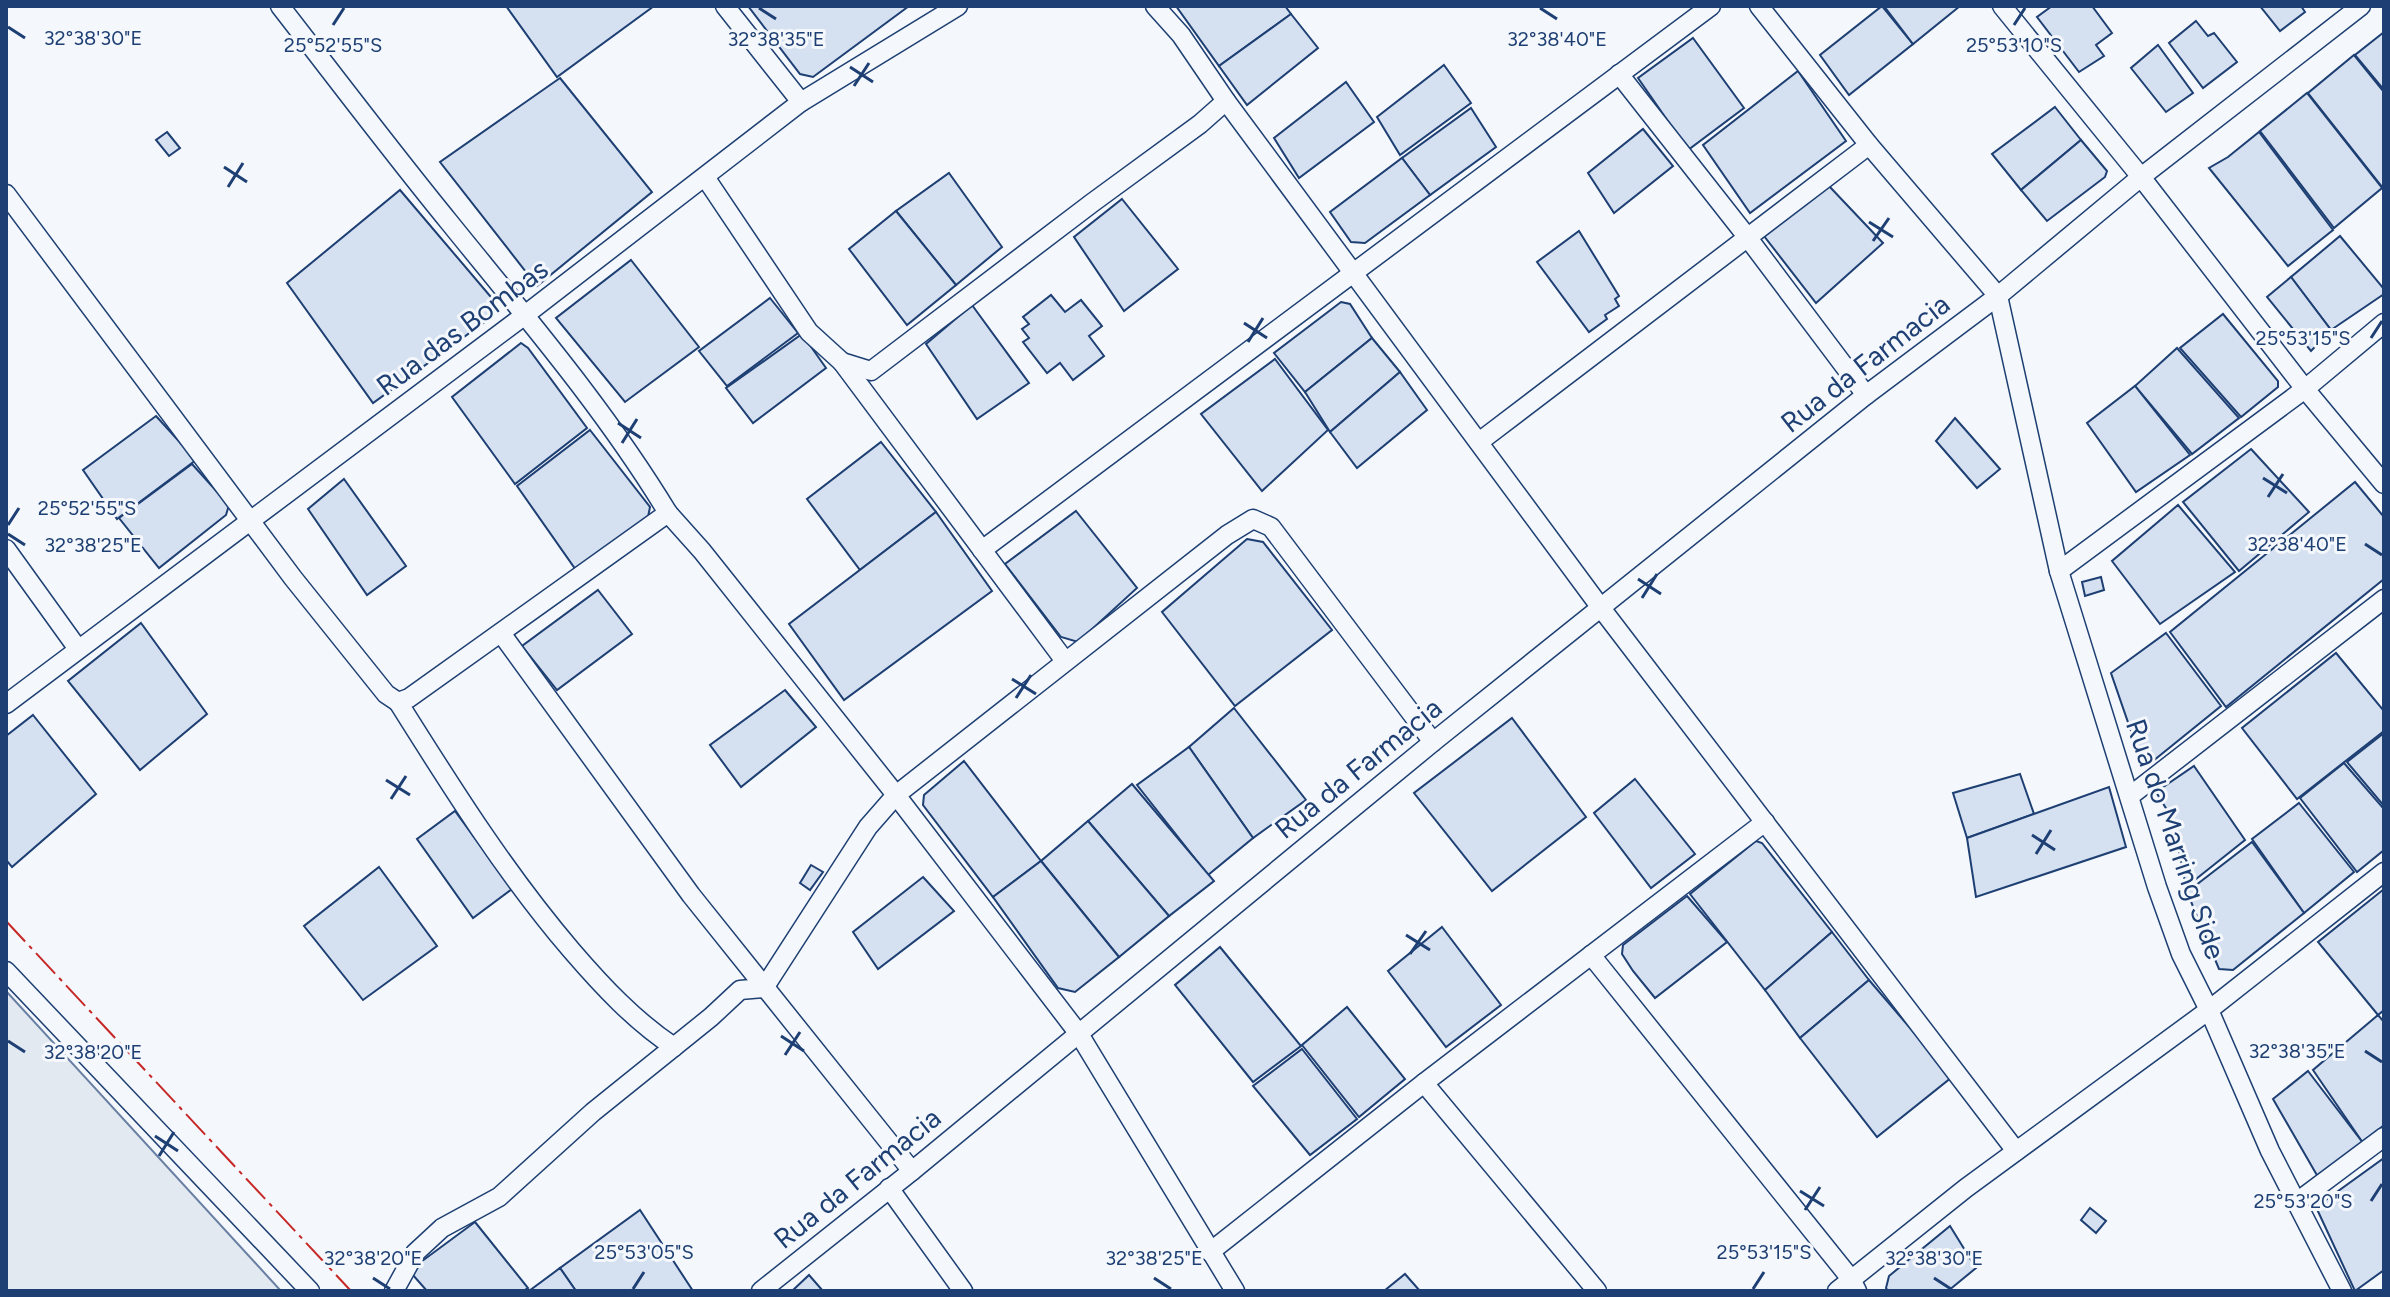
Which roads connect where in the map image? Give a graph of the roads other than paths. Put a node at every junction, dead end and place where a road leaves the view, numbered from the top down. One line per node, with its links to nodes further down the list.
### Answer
1 (280, 6): 19 (street)
2 (725, 6): 11 (street)
3 (958, 6): 11 (street, Rua das Bombas)
4 (1155, 6): 10 (street)
5 (1711, 6): 9 (street)
6 (1759, 6): 12 (street)
7 (2361, 6): 14 (street)
8 (2008, 9): 14 (street)
9 (1619, 74): 16 (street); 17 (street)
10 (1226, 101): 17 (street); 21 (street)
11 (801, 102): 13 (street, Rua das Bombas)
12 (1869, 145): 16 (street); 18 (street)
13 (705, 177): 19 (street, Rua das Bombas); 21 (street)
14 (2141, 177): 18 (street, Rua da Farmacia); 22 (street)
15 (6, 194): 27 (street)
16 (1748, 238): 23 (street); 24 (street)
17 (1352, 272): 24 (street); 29 (street)
18 (1998, 296): 23 (street, Rua da Farmacia); 30 (street, Rua do Marring Side)
19 (525, 315): 26 (street); 27 (street, Rua das Bombas)
20 (2384, 323): 22 (street)
21 (842, 362): 29 (street)
22 (2305, 389): 25 (street); 30 (street)
23 (1866, 395): 32 (street, Rua da Farmacia)
24 (1479, 442): 32 (street)
25 (2384, 484)
26 (668, 513): 33 (street); 39 (street)
27 (250, 520): 34 (street, Rua das Bombas); 36 (street)
28 (6, 549): 34 (street)
29 (982, 550): 35 (street)
30 (2059, 571): 40 (street, Rua do Marring Side)
31 (2384, 599): 40 (street)
32 (1601, 608): 38 (street, Rua da Farmacia); 41 (street)
33 (501, 633): 36 (street); 45 (street)
34 (78, 649): 37 (street, Rua das Bombas)
35 (1065, 661): 38 (street); 39 (street)
36 (398, 702): 48 (street)
37 (6, 704)
38 (1433, 742): 47 (street, Rua da Farmacia)
39 (896, 795): 45 (street); 47 (street)
40 (2130, 796): 46 (street, Rua do Marring Side)
41 (1765, 822): 43 (street); 51 (street)
42 (2384, 872): 46 (street)
43 (1591, 955): 49 (street); 56 (street)
44 (6, 971): 57 (street)
45 (764, 988): 48 (street); 52 (street)
46 (2209, 1010): 51 (street); 54 (street, Rua do Marring Side)
47 (1079, 1034): 52 (street, Rua da Farmacia); 55 (street)
48 (674, 1047): 58 (street)
49 (1424, 1083): 55 (street); 62 (street)
50 (2384, 1137): 54 (street)
51 (2016, 1151): 56 (street)
52 (912, 1171): 53 (street, Rua da Farmacia)
53 (889, 1188): 59 (street, Rua da Farmacia); 60 (street)
54 (2297, 1202): 63 (street, Rua do Marring Side)
55 (1210, 1252): 61 (street)
56 (1848, 1287)
57 (310, 1291)
58 (394, 1291)
59 (761, 1291)
60 (963, 1291)
61 (1235, 1291)
62 (1597, 1291)
63 (2342, 1291)

